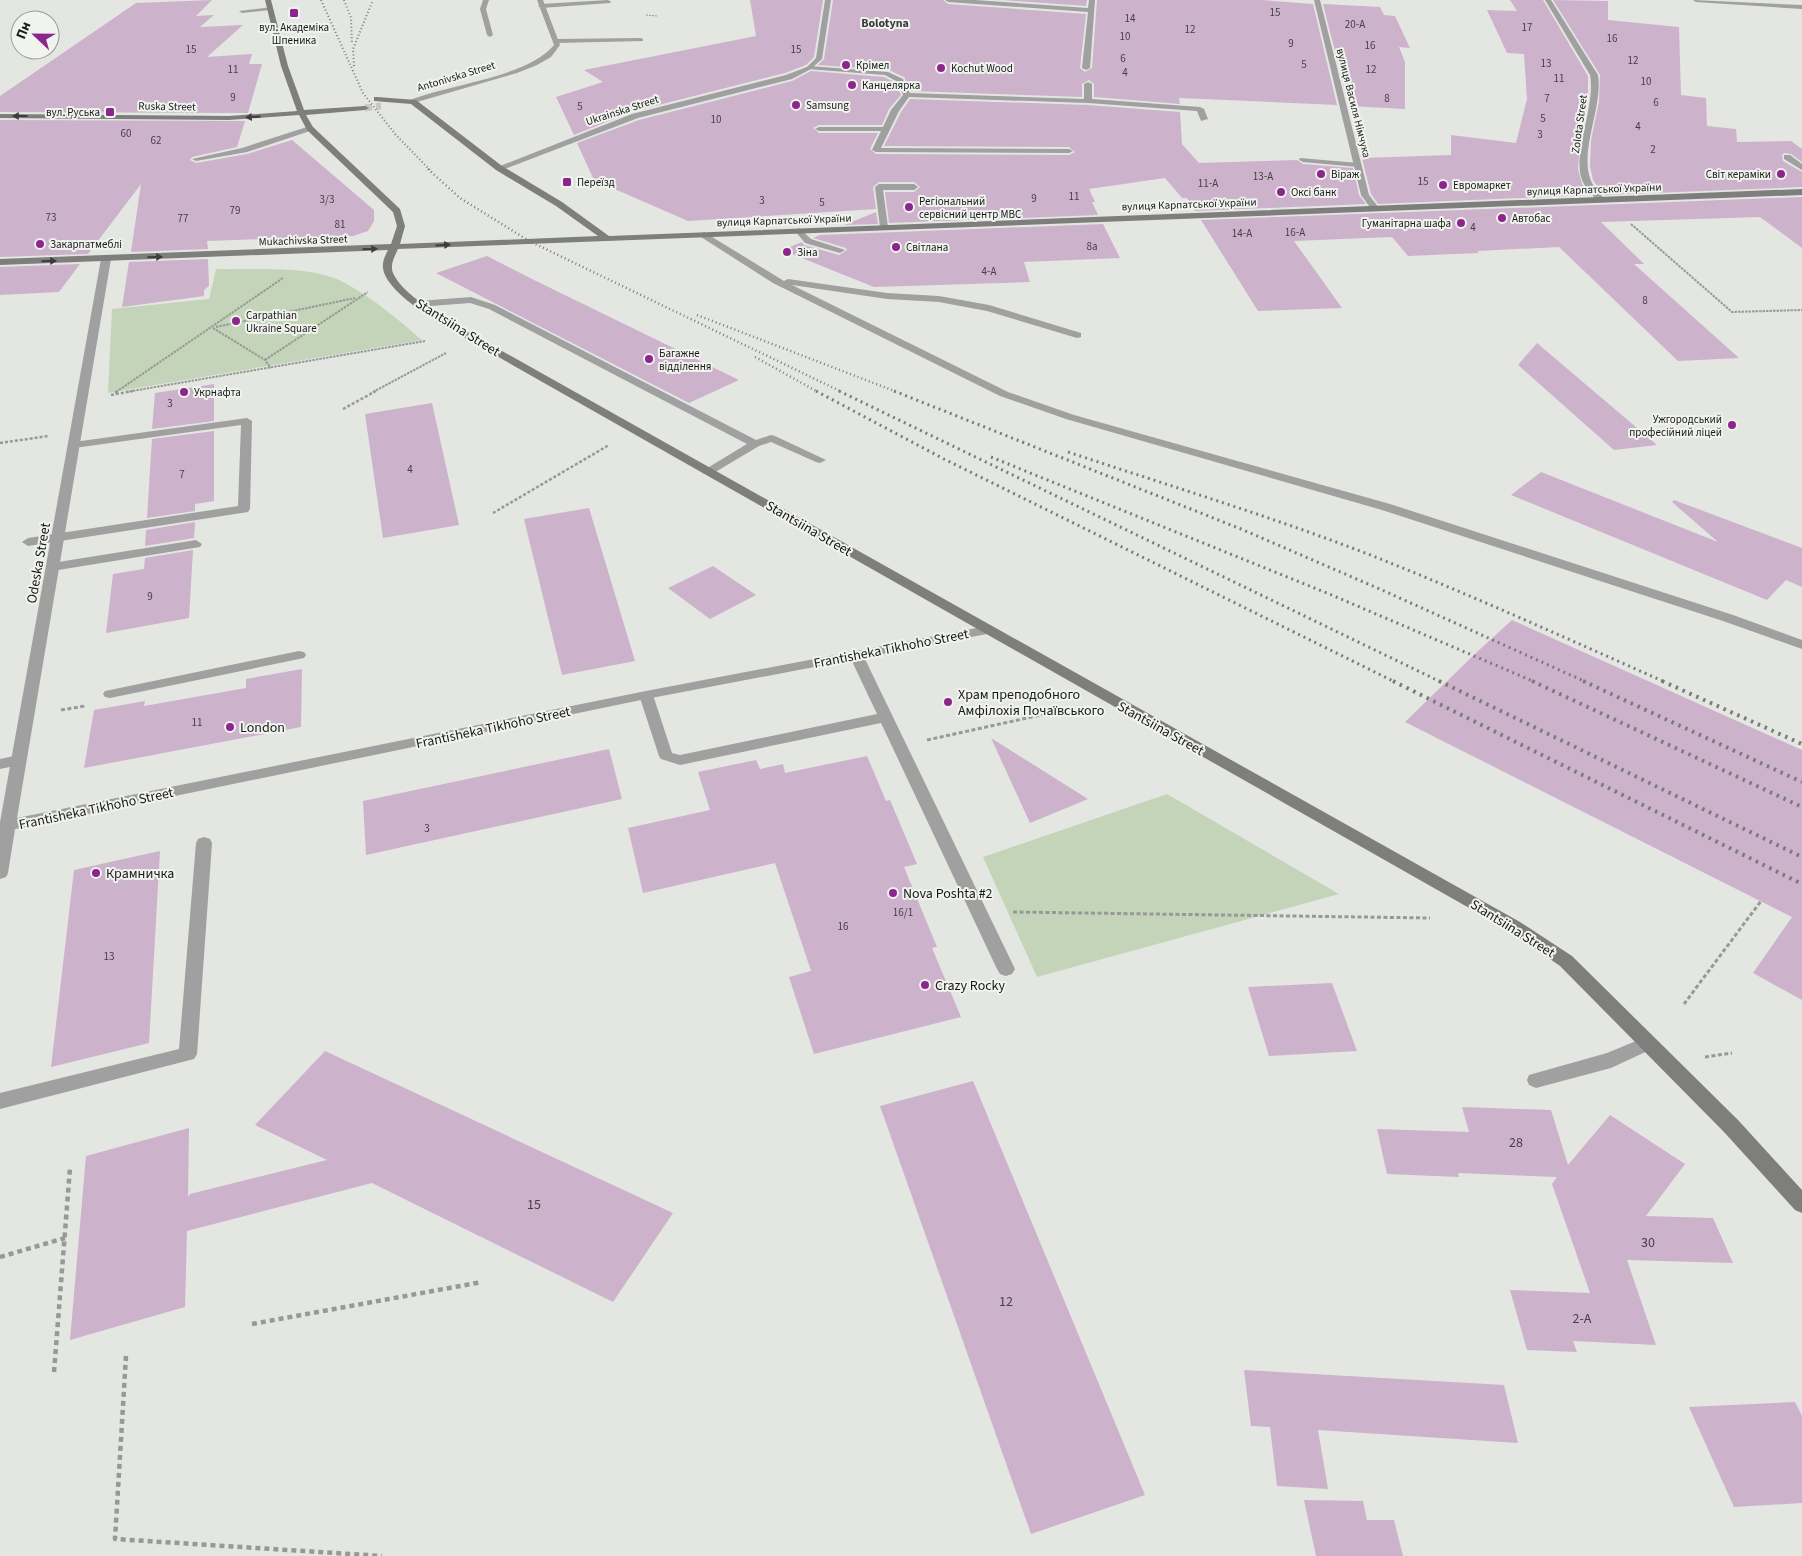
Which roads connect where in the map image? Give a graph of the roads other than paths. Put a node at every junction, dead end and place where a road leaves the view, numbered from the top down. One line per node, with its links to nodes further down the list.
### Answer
1 (268, 0): 12 (main road)
2 (486, 0): 15 (street)
3 (828, 0): 18 (street)
4 (948, 0): 14 (street)
5 (1092, 0): 14 (street)
6 (1317, 0): 36 (street, вулиця Василя Німчука)
7 (1548, 0): 41 (street, Zolota Street)
8 (1696, 0): 11 (street)
9 (608, 2): 10 (street)
10 (541, 3): 17 (street)
11 (1802, 6)
12 (270, 8): 13 (street); 26 (main road)
13 (242, 10)
14 (1090, 10): 19 (street)
15 (490, 35)
16 (641, 40): 17 (street)
17 (556, 41): 24 (street, Antonivska Street)
18 (809, 68): 21 (street); 37 (street, Ukrainska Street)
19 (1086, 68)
20 (1088, 84): 22 (street)
21 (907, 95): 22 (street); 31 (street)
22 (1088, 101): 28 (street)
23 (379, 102): 24 (main road)
24 (413, 102): 37 (main road, Antonivska Street)
25 (363, 105): 26 (main road, Ruska Street)
26 (302, 112): 27 (main road, Ruska Street, one-way to 27); 29 (main road)
27 (0, 116)
28 (1204, 119)
29 (310, 128): 34 (street); 47 (main road)
30 (819, 129): 31 (street)
31 (886, 129): 32 (street)
32 (1069, 151)
33 (1787, 157): 38 (street)
34 (196, 159)
35 (1303, 160): 36 (street)
36 (1358, 165): 42 (street, вулиця Василя Німчука)
37 (499, 168): 46 (main road)
38 (1802, 168)
39 (914, 187): 43 (street)
40 (1802, 192): 41 (main road, вулиця Карпатської України)
41 (1601, 200): 42 (main road, вулиця Карпатської України)
42 (1375, 208): 43 (main road, вулиця Карпатської України)
43 (884, 227): 44 (main road, вулиця Карпатської України)
44 (799, 230): 45 (main road, вулиця Карпатської України); 48 (street)
45 (704, 235): 46 (main road, вулиця Карпатської України); 51 (street)
46 (607, 238): 47 (main road, Mukachivska Street, one-way to 46)
47 (394, 248): 49 (main road, Mukachivska Street, one-way to 47); 52 (main road, Stantsiina Street)
48 (840, 250)
49 (106, 259): 50 (main road, Mukachivska Street, one-way to 49); 55 (street, Odeska Street)
50 (0, 262)
51 (776, 281): 53 (street); 64 (street)
52 (418, 304): 56 (street); 58 (main road, Stantsiina Street)
53 (1077, 335)
54 (216, 417): 55 (street)
55 (75, 438): 59 (street, Odeska Street); 59 (street)
56 (755, 444): 57 (street); 58 (street)
57 (820, 460)
58 (708, 472): 63 (main road, Stantsiina Street)
59 (57, 538): 60 (street); 62 (street, Odeska Street)
60 (28, 542)
61 (196, 544): 62 (street)
62 (52, 567): 70 (street, Odeska Street)
63 (987, 630): 66 (street, Frantisheka Tikhoho Street); 76 (main road, Stantsiina Street)
64 (1802, 645)
65 (299, 655): 67 (street)
66 (856, 655): 68 (street, Frantisheka Tikhoho Street); 69 (street)
67 (110, 694)
68 (646, 696): 69 (street); 72 (street, Frantisheka Tikhoho Street)
69 (886, 717): 75 (street)
70 (19, 760): 71 (street); 72 (street, Odeska Street)
71 (0, 764)
72 (4, 826): 74 (street, Odeska Street)
73 (204, 842): 78 (street)
74 (0, 873)
75 (1006, 969)
76 (1648, 1043): 77 (street); 79 (main road, Stantsiina Street)
77 (1536, 1080)
78 (0, 1101)
79 (1802, 1204)

